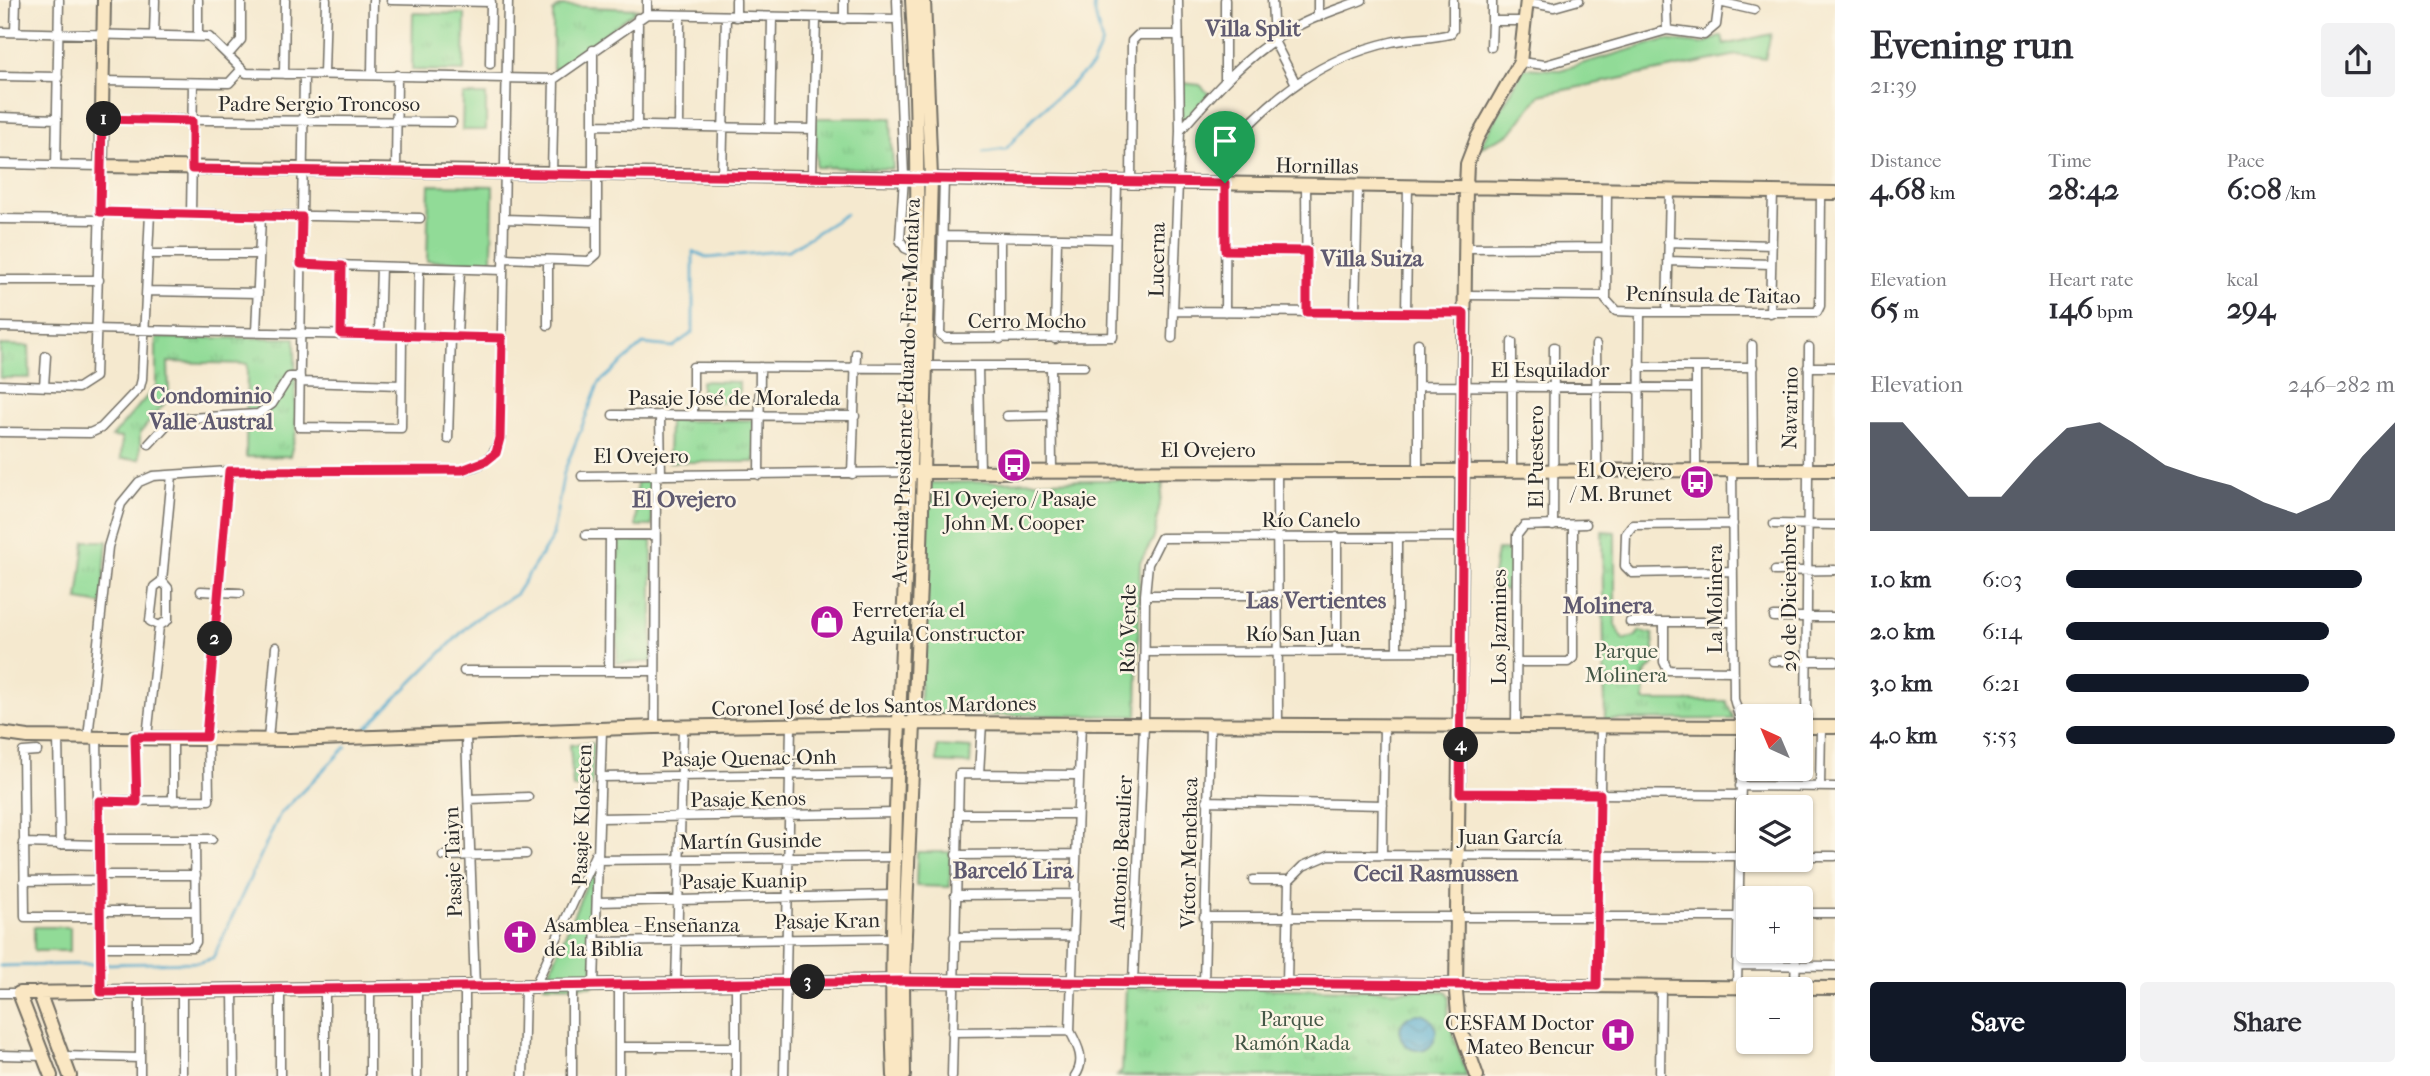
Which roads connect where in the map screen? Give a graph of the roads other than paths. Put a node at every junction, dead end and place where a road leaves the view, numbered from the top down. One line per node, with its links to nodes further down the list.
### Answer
1 (16, 0): 42 (street)
2 (59, 0): 43 (street)
3 (104, 0): 44 (street)
4 (155, 0): 46 (street)
5 (198, 0): 47 (street)
6 (241, 0): 51 (street)
7 (285, 0): 55 (street)
8 (326, 0): 56 (street)
9 (373, 0): 58 (street)
10 (391, 0): 53 (street)
11 (508, 0): 62 (street)
12 (647, 0): 30 (street)
13 (736, 0): 32 (street)
14 (844, 0): 36 (street)
15 (897, 0): 37 (street, Avenida Presidente Eduardo Frei Montalva)
16 (924, 0): 94 (street, Avenida Presidente Eduardo Frei Montalva)
17 (1178, 0): 45 (street, Lucerna)
18 (1225, 0): 65 (street)
19 (1272, 0): 48 (street)
20 (1318, 0): 33 (street)
21 (1363, 0): 33 (street)
22 (1454, 0): 66 (street)
23 (1492, 0): 38 (street)
24 (1579, 0): 27 (street)
25 (1666, 0): 40 (street)
26 (1527, 1): 27 (street); 39 (street)
27 (1569, 2)
28 (911, 3): 94 (street, Avenida Presidente Eduardo Frei Montalva)
29 (1754, 10): 40 (street)
30 (643, 16): 31 (street); 50 (street); 76 (street)
31 (680, 16): 32 (street); 77 (street)
32 (731, 17): 34 (street); 78 (street)
33 (1318, 17): 48 (street)
34 (772, 18): 35 (street); 79 (street)
35 (816, 19): 36 (street); 80 (street)
36 (844, 19): 37 (street)
37 (898, 19): 93 (street, Avenida Presidente Eduardo Frei Montalva)
38 (1492, 21): 39 (street); 49 (street)
39 (1525, 21): 52 (street)
40 (1667, 30): 52 (street)
41 (0, 32): 42 (street)
42 (15, 32): 43 (street)
43 (58, 32): 44 (street); 61 (street)
44 (103, 35): 46 (street); 64 (street)
45 (1178, 35): 81 (street, Lucerna); 97 (street)
46 (154, 36): 47 (street)
47 (198, 36): 51 (street)
48 (1274, 41): 65 (street); 66 (street)
49 (1491, 47)
50 (593, 50): 63 (street); 75 (street)
51 (228, 55): 54 (street)
52 (1520, 62): 102 (street)
53 (490, 64)
54 (241, 70): 55 (street); 67 (street)
55 (284, 74): 57 (street)
56 (324, 74): 57 (street); 58 (street)
57 (304, 75): 72 (street)
58 (372, 75): 59 (street)
59 (397, 75): 62 (street); 73 (street)
60 (0, 76): 61 (street)
61 (58, 77): 69 (street)
62 (506, 77): 63 (street); 88 (street)
63 (554, 79): 89 (street)
64 (103, 81): 67 (street); 70 (street)
65 (1225, 81): 81 (street)
66 (1295, 82): 95 (street)
67 (193, 83): 71 (street)
68 (0, 117): 69 (street)
69 (57, 119): 83 (street)
70 (102, 119): 71 (street, Padre Sergio Troncoso); 84 (street)
71 (192, 121): 72 (street, Padre Sergio Troncoso); 85 (street)
72 (303, 121): 73 (street, Padre Sergio Troncoso); 86 (street)
73 (397, 122): 74 (street, Padre Sergio Troncoso); 87 (street)
74 (452, 122)
75 (593, 125): 76 (street); 90 (street)
76 (637, 126): 77 (street)
77 (679, 127): 78 (street)
78 (723, 127): 79 (street); 91 (street)
79 (769, 128): 80 (street)
80 (813, 129): 92 (street)
81 (1180, 131): 98 (street, Lucerna)
82 (0, 164): 83 (street, Hornillas)
83 (56, 165): 84 (street, Hornillas)
84 (101, 166): 85 (street, Hornillas); 110 (street)
85 (192, 169): 86 (street, Hornillas); 109 (street)
86 (303, 170): 87 (street, Hornillas); 112 (street)
87 (396, 172): 88 (street, Hornillas)
88 (505, 174): 89 (street, Hornillas); 115 (street)
89 (552, 175): 90 (street, Hornillas)
90 (595, 175): 91 (street, Hornillas); 116 (street)
91 (722, 175): 92 (street, Hornillas)
92 (812, 176): 93 (street, Hornillas)
93 (904, 177): 94 (street, Hornillas); 127 (street, Avenida Presidente Eduardo Frei Montalva)
94 (931, 177): 96 (street, Hornillas); 117 (street, Avenida Presidente Eduardo Frei Montalva); 127 (street, Avenida Presidente Eduardo Frei Montalva); 183 (street, Avenida Presidente Eduardo Frei Montalva)
95 (1225, 183): 98 (street, Hornillas); 99 (street, Hornillas); 125 (street)
96 (1117, 184): 97 (street, Hornillas); 120 (street)
97 (1131, 184): 98 (street, Hornillas)
98 (1176, 184): 146 (street, Lucerna)
99 (1306, 186): 100 (street, Hornillas); 126 (street)
100 (1358, 186): 101 (street, Hornillas); 147 (street)
101 (1408, 186): 102 (street, Hornillas); 150 (street)
102 (1466, 187): 103 (street, Hornillas); 124 (street)
103 (1607, 190): 104 (street, Hornillas); 123 (street)
104 (1670, 191): 105 (street, Hornillas); 121 (street)
105 (1773, 192): 106 (street, Hornillas); 122 (street)
106 (1821, 193): 107 (street, Hornillas); 154 (street, Península de Taitao)
107 (1835, 193)
108 (150, 214): 109 (street); 110 (street); 128 (street)
109 (191, 215): 111 (street)
110 (100, 216): 114 (street); 141 (street)
111 (261, 216): 112 (street); 129 (street)
112 (302, 217): 113 (street); 133 (street)
113 (420, 218)
114 (0, 219)
115 (504, 219): 116 (street); 130 (street)
116 (597, 222): 131 (street)
117 (944, 236): 118 (street); 165 (street, Avenida Presidente Eduardo Frei Montalva)
118 (1000, 238): 119 (street); 169 (street)
119 (1056, 238): 120 (street); 170 (street)
120 (1115, 239): 170 (street, Cerro Mocho)
121 (1668, 242): 122 (street); 132 (street)
122 (1772, 245): 134 (street)
123 (1606, 247): 124 (street); 145 (street)
124 (1466, 248): 144 (street)
125 (1225, 250): 126 (street); 148 (street)
126 (1307, 251): 149 (street)
127 (916, 253): 183 (street, Avenida Presidente Eduardo Frei Montalva)
128 (148, 254): 129 (street); 142 (street)
129 (259, 254): 143 (street)
130 (503, 258): 131 (street); 139 (street)
131 (548, 260): 155 (street)
132 (1668, 261): 134 (street); 152 (street)
133 (301, 264): 135 (street); 160 (street)
134 (1771, 264): 154 (street)
135 (342, 266): 136 (street); 161 (street)
136 (381, 267): 137 (street); 162 (street)
137 (419, 268): 138 (street); 164 (street)
138 (460, 269): 139 (street); 166 (street)
139 (503, 270): 167 (street)
140 (0, 280): 141 (street)
141 (99, 280): 157 (street)
142 (147, 291): 143 (street); 158 (street)
143 (258, 293): 159 (street)
144 (1464, 295): 145 (street); 153 (street)
145 (1605, 296): 151 (street, Península de Taitao)
146 (1173, 311): 148 (street); 168 (street, Lucerna)
147 (1355, 311): 149 (street); 150 (street)
148 (1225, 312): 149 (street)
149 (1307, 312)
150 (1406, 312): 153 (street)
151 (1640, 312): 152 (street, Península de Taitao); 184 (street)
152 (1667, 312): 154 (street, Península de Taitao)
153 (1464, 313): 195 (street)
154 (1770, 313)
155 (548, 325)
156 (0, 327): 157 (street)
157 (99, 327): 158 (street); 193 (street)
158 (146, 329): 159 (street); 208 (street)
159 (257, 332): 160 (street)
160 (300, 333): 161 (street); 190 (street)
161 (341, 334): 162 (street)
162 (379, 335): 163 (street)
163 (402, 335): 164 (street); 192 (street)
164 (418, 336): 166 (street)
165 (941, 336): 169 (street, Cerro Mocho)
166 (454, 337): 167 (street); 209 (street)
167 (502, 338): 223 (street)
168 (1172, 338)
169 (1000, 339): 170 (street, Cerro Mocho)
170 (1055, 339)
171 (1512, 342): 196 (street)
172 (1418, 344): 194 (street)
173 (1596, 345): 198 (street)
174 (1752, 345): 185 (street)
175 (1554, 347): 197 (street, El Puestero)
176 (1809, 347): 186 (street, Navarino)
177 (856, 353): 188 (street)
178 (46, 356): 193 (street)
179 (978, 366): 180 (street); 183 (street); 226 (street)
180 (1051, 366): 181 (street); 204 (street)
181 (1084, 366)
182 (760, 367): 188 (street); 205 (street); 206 (street)
183 (920, 367): 188 (street); 225 (street, Avenida Presidente Eduardo Frei Montalva)
184 (1640, 367): 189 (street); 199 (street)
185 (1753, 367): 189 (street); 220 (street)
186 (1808, 367): 187 (street); 221 (street, Navarino)
187 (1835, 367)
188 (855, 368): 207 (street)
189 (1696, 368): 200 (street)
190 (300, 379): 192 (street); 192 (street); 210 (street)
191 (0, 385): 193 (street)
192 (401, 385)
193 (44, 386)
194 (1418, 386): 195 (street, El Esquilador); 212 (street)
195 (1464, 387): 196 (street, El Esquilador); 213 (street)
196 (1511, 387): 197 (street, El Esquilador); 214 (street)
197 (1554, 387): 198 (street, El Esquilador); 215 (street, El Puestero)
198 (1597, 388): 199 (street, El Esquilador); 216 (street)
199 (1639, 388): 200 (street, El Esquilador); 217 (street)
200 (1696, 388): 218 (street)
201 (612, 415): 202 (street, Pasaje José de Moraleda)
202 (660, 415): 205 (street, Pasaje José de Moraleda); 231 (street)
203 (1007, 415): 204 (street)
204 (1052, 415): 224 (street)
205 (693, 416): 206 (street, Pasaje José de Moraleda)
206 (760, 416): 207 (street, Pasaje José de Moraleda); 229 (street)
207 (855, 416): 227 (street)
208 (0, 432)
209 (448, 439)
210 (149, 444)
211 (1278, 470): 212 (street, El Ovejero); 224 (street, El Ovejero); 242 (street)
212 (1418, 470): 213 (street, El Ovejero)
213 (1462, 470): 214 (street, El Ovejero); 245 (street)
214 (1512, 470): 215 (street, El Ovejero)
215 (1553, 470): 216 (street, El Ovejero); 238 (street, El Puestero)
216 (1597, 470): 217 (street, El Ovejero)
217 (1639, 470): 218 (street, El Ovejero)
218 (1696, 470): 219 (street, El Ovejero)
219 (1732, 470): 220 (street, El Ovejero); 233 (street, La Molinera)
220 (1754, 470): 221 (street, El Ovejero)
221 (1807, 470): 222 (street, El Ovejero); 235 (street, 29 de Diciembre)
222 (1835, 470)
223 (229, 471): 228 (street); 253 (street)
224 (1052, 471): 226 (street, El Ovejero)
225 (917, 472): 226 (street, El Ovejero); 227 (street, El Ovejero); 280 (street, Avenida Presidente Eduardo Frei Montalva); 281 (street, Avenida Presidente Eduardo Frei Montalva)
226 (980, 472)
227 (852, 474): 229 (street, El Ovejero)
228 (172, 475): 251 (street); 304 (street)
229 (759, 475): 231 (street, El Ovejero)
230 (582, 476): 231 (street, El Ovejero)
231 (659, 476): 241 (street)
232 (1586, 524): 236 (street)
233 (1732, 524): 249 (street, La Molinera); 249 (street)
234 (1774, 524): 235 (street)
235 (1807, 524): 237 (street); 247 (street, 29 de Diciembre)
236 (1573, 525): 238 (street); 273 (street)
237 (1835, 525)
238 (1553, 526): 273 (street, Los Jazmines)
239 (586, 535): 240 (street)
240 (610, 535): 241 (street); 275 (street)
241 (655, 535): 276 (street)
242 (1278, 537): 243 (street, Río Canelo); 246 (street, Río Canelo); 256 (street)
243 (1337, 537): 244 (street, Río Canelo); 265 (street)
244 (1397, 537): 245 (street, Río Canelo); 266 (street)
245 (1462, 537): 267 (street)
246 (1161, 538): 255 (street, Río Verde)
247 (1807, 570): 248 (street); 250 (street); 259 (street, 29 de Diciembre)
248 (1835, 570)
249 (1733, 571): 262 (street, La Molinera)
250 (1775, 571)
251 (162, 582): 263 (street); 263 (street)
252 (201, 591): 253 (street)
253 (219, 592): 254 (street); 305 (street)
254 (240, 593)
255 (1145, 595): 256 (street); 268 (street, Río Verde)
256 (1278, 595): 269 (street)
257 (1774, 617): 259 (street)
258 (1835, 617): 259 (street)
259 (1807, 618): 271 (street, 29 de Diciembre)
260 (1630, 622): 261 (street)
261 (1664, 622): 262 (street); 277 (street)
262 (1733, 622): 277 (street, La Molinera)
263 (159, 626): 302 (street)
264 (276, 647): 306 (street)
265 (1337, 651): 266 (street, Río San Juan); 269 (street, Río San Juan)
266 (1397, 651): 267 (street, Río San Juan)
267 (1462, 651): 289 (street)
268 (1145, 652): 269 (street, Río San Juan); 284 (street, Río Verde)
269 (1278, 652): 286 (street)
270 (1773, 661): 271 (street)
271 (1807, 661): 272 (street); 279 (street, 29 de Diciembre)
272 (1835, 661)
273 (1516, 662): 290 (street, Los Jazmines)
274 (464, 671): 275 (street)
275 (609, 671): 276 (street)
276 (654, 671): 292 (street)
277 (1733, 671): 278 (street, La Molinera)
278 (1736, 704)
279 (1805, 704)
280 (898, 723): 281 (street, Coronel José de los Santos Mardones); 287 (street, Coronel José de los Santos Mardones); 308 (street, Avenida Presidente Eduardo Frei Montalva)
281 (912, 723): 282 (street, Coronel José de los Santos Mardones); 350 (street, Avenida Presidente Eduardo Frei Montalva)
282 (982, 723): 283 (street, Coronel José de los Santos Mardones); 309 (street)
283 (1081, 723): 284 (street, Coronel José de los Santos Mardones); 310 (street)
284 (1144, 724): 285 (street, Coronel José de los Santos Mardones); 392 (street, Antonio Beaulier)
285 (1210, 724): 286 (street, Coronel José de los Santos Mardones); 324 (street, Víctor Menchaca)
286 (1278, 724): 288 (street, Coronel José de los Santos Mardones)
287 (791, 725): 293 (street, Coronel José de los Santos Mardones); 312 (street)
288 (1384, 725): 289 (street, Coronel José de los Santos Mardones); 327 (street)
289 (1461, 725): 290 (street, Coronel José de los Santos Mardones); 318 (street)
290 (1516, 726): 291 (street, Coronel José de los Santos Mardones)
291 (1601, 726): 294 (street, Coronel José de los Santos Mardones); 319 (street)
292 (655, 727): 293 (street, Coronel José de los Santos Mardones); 298 (street, Coronel José de los Santos Mardones)
293 (683, 727): 311 (street)
294 (1736, 727)
295 (1813, 727): 296 (street)
296 (1821, 727): 297 (street); 315 (street)
297 (1835, 727)
298 (602, 730): 300 (street, Coronel José de los Santos Mardones); 313 (street, Pasaje Kloketen)
299 (0, 733): 301 (street, Coronel José de los Santos Mardones)
300 (466, 736): 306 (street, Coronel José de los Santos Mardones); 322 (street, Pasaje Taiyn)
301 (58, 737): 304 (street, Coronel José de los Santos Mardones); 338 (street)
302 (141, 737): 303 (street, Coronel José de los Santos Mardones); 304 (street, Coronel José de los Santos Mardones); 325 (street)
303 (173, 737): 305 (street, Coronel José de los Santos Mardones); 326 (street)
304 (93, 738): 323 (street)
305 (207, 738): 306 (street, Coronel José de los Santos Mardones); 326 (street)
306 (268, 740)
307 (37, 751): 337 (street)
308 (897, 773): 312 (street, Pasaje Quenac-Onh); 328 (street, Avenida Presidente Eduardo Frei Montalva)
309 (979, 774): 310 (street); 329 (street)
310 (1079, 775): 330 (street)
311 (682, 776): 312 (street, Pasaje Quenac-Onh); 313 (street, Pasaje Quenac-Onh); 332 (street)
312 (790, 776): 331 (street)
313 (601, 777): 333 (street, Pasaje Kloketen)
314 (1741, 781): 317 (street, La Molinera)
315 (1820, 787): 316 (street); 317 (street)
316 (1835, 787)
317 (1740, 790): 319 (street); 320 (street, La Molinera)
318 (1460, 793): 319 (street); 342 (street)
319 (1600, 794): 344 (street)
320 (1740, 795)
321 (528, 797): 322 (street)
322 (469, 799): 346 (street, Pasaje Taiyn)
323 (99, 801): 325 (street); 336 (street)
324 (1207, 801): 327 (street); 370 (street, Víctor Menchaca)
325 (137, 802): 326 (street)
326 (173, 802)
327 (1383, 805): 339 (street)
328 (896, 813): 331 (street, Pasaje Kenos); 350 (street, Avenida Presidente Eduardo Frei Montalva)
329 (958, 814): 330 (street); 343 (street)
330 (1077, 814): 341 (street)
331 (789, 816): 332 (street, Pasaje Kenos); 351 (street)
332 (681, 817): 333 (street, Pasaje Kenos); 352 (street)
333 (600, 818): 353 (street, Pasaje Kloketen)
334 (195, 839): 335 (street); 336 (street); 354 (street)
335 (212, 839)
336 (99, 842): 338 (street); 355 (street)
337 (23, 844): 338 (street); 358 (street)
338 (60, 845)
339 (1382, 853): 342 (street, Juan García); 357 (street, Juan García)
340 (526, 854): 346 (street)
341 (1076, 854): 343 (street); 359 (street)
342 (1459, 854): 344 (street, Juan García); 371 (street)
343 (956, 855): 361 (street)
344 (1599, 855): 347 (street, Juan García); 372 (street)
345 (443, 856): 346 (street)
346 (471, 856): 403 (street, Pasaje Taiyn)
347 (1736, 856)
348 (1813, 856): 349 (street)
349 (1835, 856)
350 (901, 857): 351 (street, Martín Gusinde); 360 (street, Avenida Presidente Eduardo Frei Montalva); 387 (street, Avenida Presidente Eduardo Frei Montalva)
351 (788, 858): 352 (street, Martín Gusinde); 362 (street)
352 (680, 859): 353 (street, Martín Gusinde); 363 (street)
353 (596, 860): 364 (street, Pasaje Kloketen); 400 (street)
354 (196, 875): 355 (street); 365 (street)
355 (99, 878): 358 (street); 368 (street)
356 (1253, 880): 357 (street)
357 (1289, 880): 373 (street)
358 (24, 881): 368 (street)
359 (1074, 894): 361 (street); 374 (street)
360 (892, 895): 362 (street, Pasaje Kuanip); 376 (street, Avenida Presidente Eduardo Frei Montalva)
361 (955, 895): 375 (street)
362 (787, 898): 363 (street, Pasaje Kuanip); 377 (street)
363 (679, 900): 364 (street, Pasaje Kuanip); 378 (street)
364 (597, 902): 379 (street, Pasaje Kloketen)
365 (195, 911): 368 (street); 380 (street)
366 (1813, 913): 367 (street)
367 (1835, 913)
368 (100, 914): 380 (street)
369 (1736, 914): 372 (street)
370 (1204, 917): 373 (street); 393 (street, Víctor Menchaca)
371 (1457, 917): 372 (street); 373 (street); 399 (street)
372 (1598, 917): 401 (street)
373 (1287, 918): 395 (street)
374 (1073, 936): 375 (street); 389 (street)
375 (954, 937): 388 (street)
376 (891, 938): 377 (street, Pasaje Kran); 387 (street, Avenida Presidente Eduardo Frei Montalva)
377 (785, 940): 378 (street, Pasaje Kran); 391 (street)
378 (678, 941): 379 (street, Pasaje Kran); 394 (street)
379 (596, 943): 397 (street, Pasaje Kloketen)
380 (101, 947): 415 (street)
381 (1795, 963): 383 (street)
382 (1738, 965): 383 (street); 385 (street, La Molinera)
383 (1795, 966): 384 (street); 386 (street)
384 (1835, 966)
385 (1737, 977)
386 (1794, 977)
387 (897, 981): 388 (street); 391 (street); 441 (street, Avenida Presidente Eduardo Frei Montalva); 442 (street, Avenida Presidente Eduardo Frei Montalva)
388 (952, 982): 389 (street); 419 (street)
389 (1072, 982): 392 (street); 418 (street)
390 (736, 983): 391 (street); 394 (street); 420 (street)
391 (784, 983): 440 (street)
392 (1133, 983): 393 (street)
393 (1204, 983): 395 (street)
394 (677, 984): 398 (street)
395 (1287, 984): 399 (street)
396 (572, 985): 397 (street); 400 (street); 437 (street)
397 (594, 985): 398 (street)
398 (619, 985): 421 (street)
399 (1456, 985): 401 (street); 445 (street)
400 (530, 986): 403 (street); 436 (street)
401 (1597, 986): 404 (street)
402 (417, 987): 403 (street); 406 (street); 434 (street)
403 (470, 987): 435 (street, Pasaje Taiyn)
404 (1661, 987): 405 (street); 446 (street)
405 (1736, 987)
406 (370, 988): 410 (street); 433 (street)
407 (1813, 988): 408 (street)
408 (1835, 988)
409 (281, 989): 410 (street); 412 (street); 431 (street)
410 (325, 989): 432 (street)
411 (182, 990): 412 (street); 413 (street); 429 (street)
412 (233, 990): 430 (street)
413 (140, 991): 415 (street); 425 (street)
414 (39, 992): 415 (street); 417 (street); 424 (street)
415 (101, 992)
416 (0, 993): 417 (street)
417 (19, 993): 423 (street)
418 (1070, 1031): 419 (street); 444 (street)
419 (951, 1032): 443 (street)
420 (736, 1046): 421 (street); 439 (street)
421 (619, 1047): 438 (street)
422 (0, 1055): 423 (street)
423 (44, 1056): 426 (street)
424 (63, 1056): 425 (street); 427 (street)
425 (140, 1058): 428 (street)
426 (51, 1076)
427 (70, 1076)
428 (140, 1076)
429 (182, 1076)
430 (234, 1076)
431 (280, 1076)
432 (326, 1076)
433 (370, 1076)
434 (417, 1076)
435 (465, 1076)
436 (523, 1076)
437 (572, 1076)
438 (619, 1076)
439 (736, 1076)
440 (784, 1076)
441 (894, 1076)
442 (904, 1076)
443 (952, 1076)
444 (1075, 1076)
445 (1477, 1076)
446 (1660, 1076)

